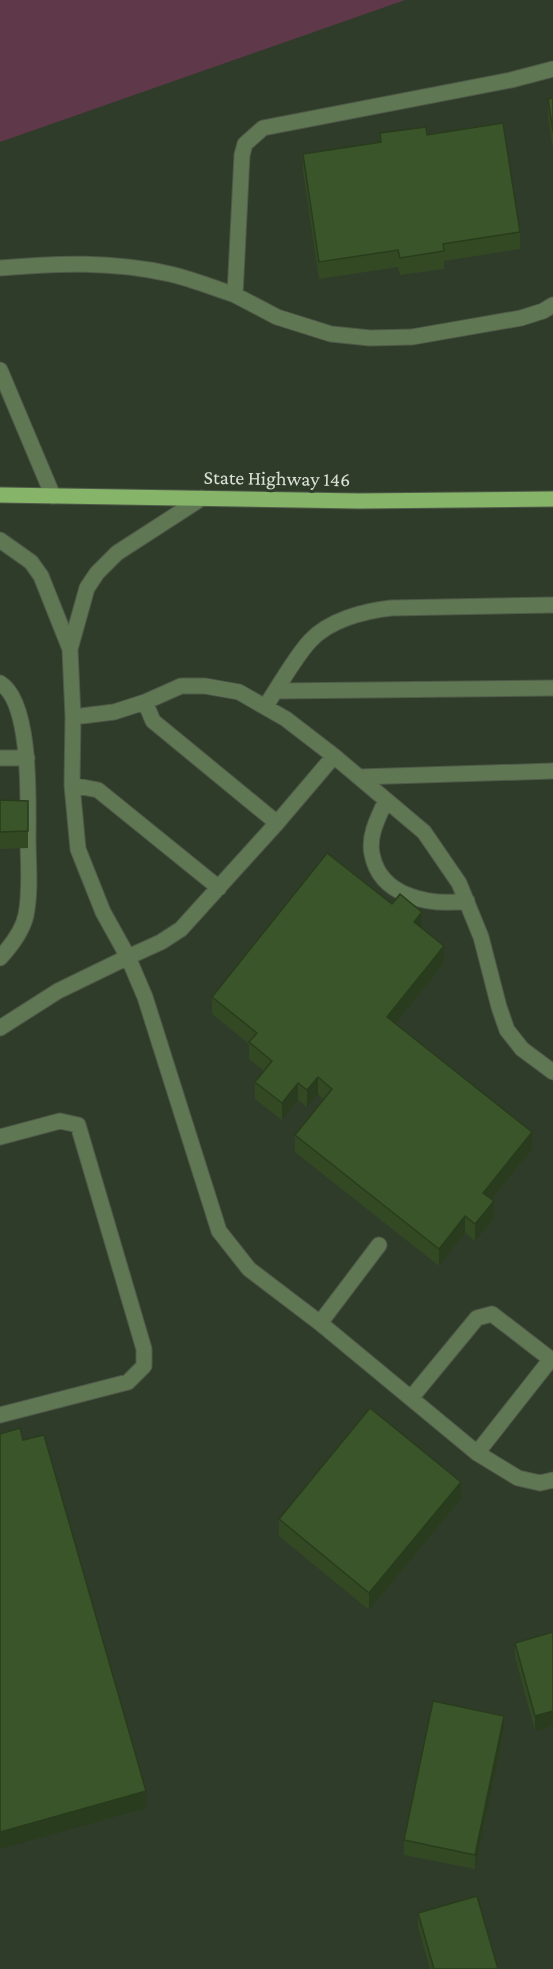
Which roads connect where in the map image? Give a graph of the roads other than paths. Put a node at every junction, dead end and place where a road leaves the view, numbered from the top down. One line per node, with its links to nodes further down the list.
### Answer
1 (553, 69): 3 (street)
2 (0, 268): 3 (street)
3 (235, 295): 4 (street)
4 (553, 305)
5 (0, 370): 7 (street)
6 (0, 495): 7 (main road, State Highway 146)
7 (53, 496): 8 (main road, State Highway 146)
8 (202, 498): 9 (main road, State Highway 146); 12 (street)
9 (553, 499)
10 (0, 540): 12 (street)
11 (553, 605): 15 (street)
12 (70, 649): 18 (street)
13 (0, 683): 21 (street)
14 (553, 688): 15 (street)
15 (276, 691): 17 (street)
16 (145, 702): 17 (street); 18 (street); 26 (street)
17 (265, 707): 19 (street)
18 (73, 717): 24 (street)
19 (334, 756): 23 (street); 26 (street)
20 (0, 758): 21 (street)
21 (27, 758): 30 (street)
22 (553, 771): 23 (street)
23 (359, 777): 25 (street)
24 (72, 785): 27 (street); 29 (street)
25 (386, 800): 28 (street); 28 (street)
26 (277, 823): 27 (street)
27 (219, 888): 29 (street)
28 (466, 901): 32 (street)
29 (128, 957): 31 (street); 35 (street)
30 (0, 958)
31 (0, 1028)
32 (553, 1072)
33 (0, 1137): 38 (street)
34 (379, 1245): 35 (street)
35 (320, 1323): 37 (street)
36 (552, 1360): 37 (street); 39 (street)
37 (411, 1398): 39 (street)
38 (0, 1414)
39 (477, 1453): 40 (street)
40 (553, 1480)

